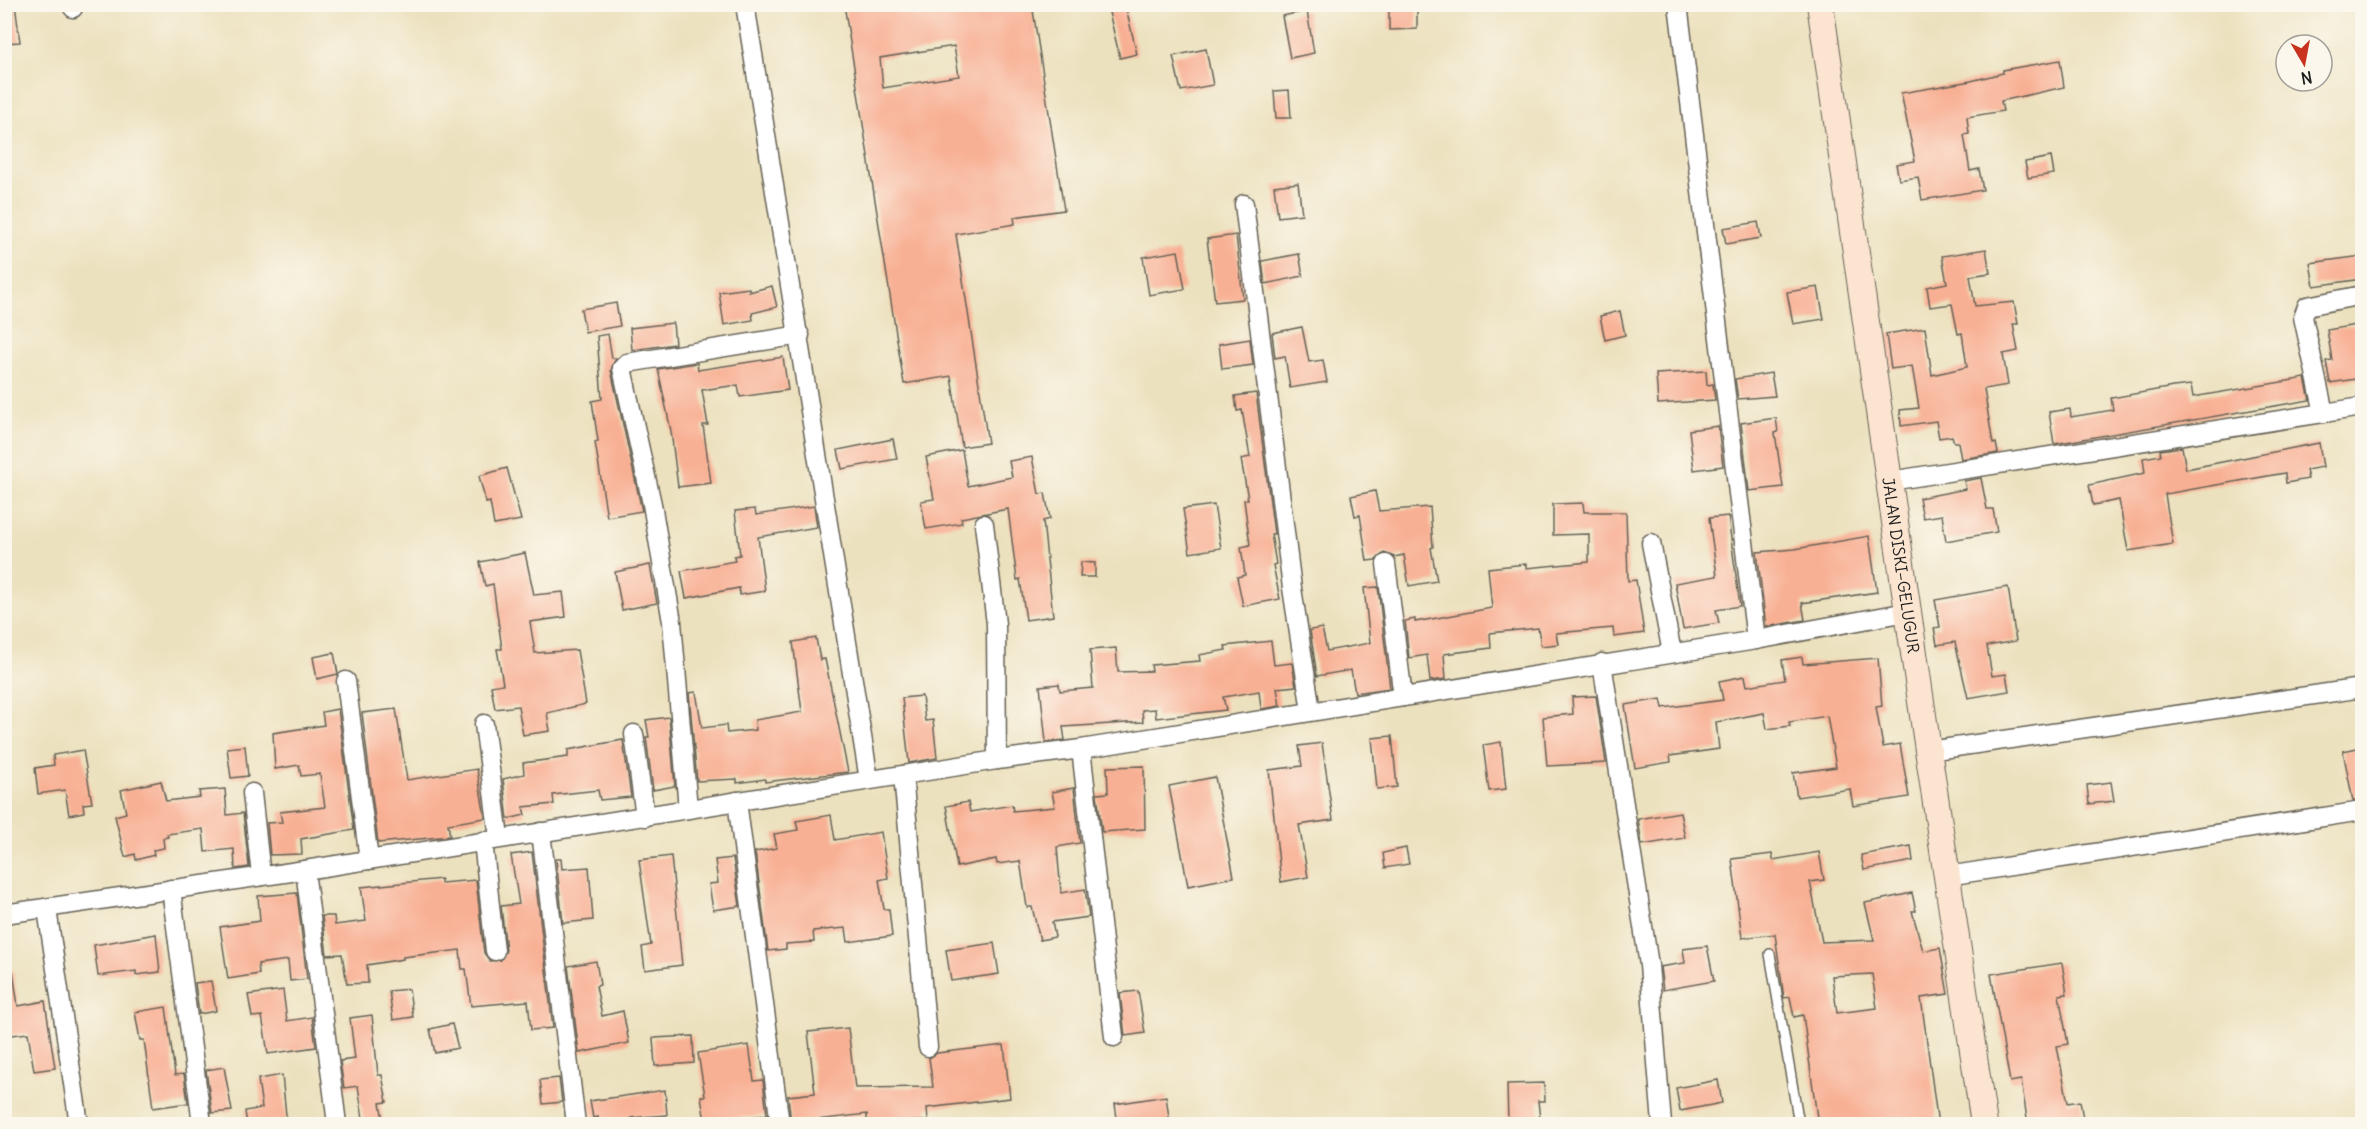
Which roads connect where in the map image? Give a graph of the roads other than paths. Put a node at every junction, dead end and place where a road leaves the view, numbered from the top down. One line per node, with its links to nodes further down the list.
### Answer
1 (745, 4): 6 (street)
2 (1678, 4): 14 (street)
3 (1820, 4): 9 (main road, JALAN DISKI–GELUGUR)
4 (1244, 204): 20 (street)
5 (2362, 295): 8 (street)
6 (800, 335): 27 (street); 30 (street)
7 (2362, 407): 8 (street)
8 (2324, 413): 9 (street)
9 (1890, 481): 13 (main road, JALAN DISKI–GELUGUR)
10 (984, 524): 25 (street)
11 (1651, 543): 15 (street)
12 (1386, 564): 19 (street)
13 (1907, 612): 14 (street); 24 (main road, JALAN DISKI–GELUGUR)
14 (1756, 640): 15 (street)
15 (1672, 653): 16 (street)
16 (1602, 663): 19 (street); 51 (street)
17 (346, 681): 35 (street)
18 (2362, 688): 24 (street)
19 (1403, 697): 20 (street)
20 (1311, 711): 23 (street)
21 (484, 724): 34 (street)
22 (634, 734): 32 (street)
23 (1081, 749): 25 (street); 44 (street)
24 (1928, 751): 38 (main road, JALAN DISKI–GELUGUR)
25 (997, 760): 26 (street)
26 (903, 775): 27 (street); 45 (street)
27 (869, 780): 29 (street)
28 (252, 793): 37 (street)
29 (737, 801): 30 (street); 50 (street)
30 (688, 809): 32 (street)
31 (2362, 811): 38 (street)
32 (645, 817): 33 (street)
33 (541, 832): 34 (street); 49 (street)
34 (490, 839): 35 (street); 42 (street)
35 (369, 860): 36 (street)
36 (305, 870): 37 (street); 48 (street)
37 (261, 876): 39 (street)
38 (1947, 876): 53 (main road, JALAN DISKI–GELUGUR)
39 (171, 890): 40 (street); 47 (street)
40 (47, 909): 41 (street); 46 (street)
41 (4, 914)
42 (495, 951)
43 (1770, 954): 52 (lane)
44 (1114, 1037)
45 (928, 1047)
46 (79, 1125)
47 (202, 1125)
48 (337, 1125)
49 (576, 1125)
50 (780, 1125)
51 (1662, 1125)
52 (1799, 1125)
53 (1984, 1125)

